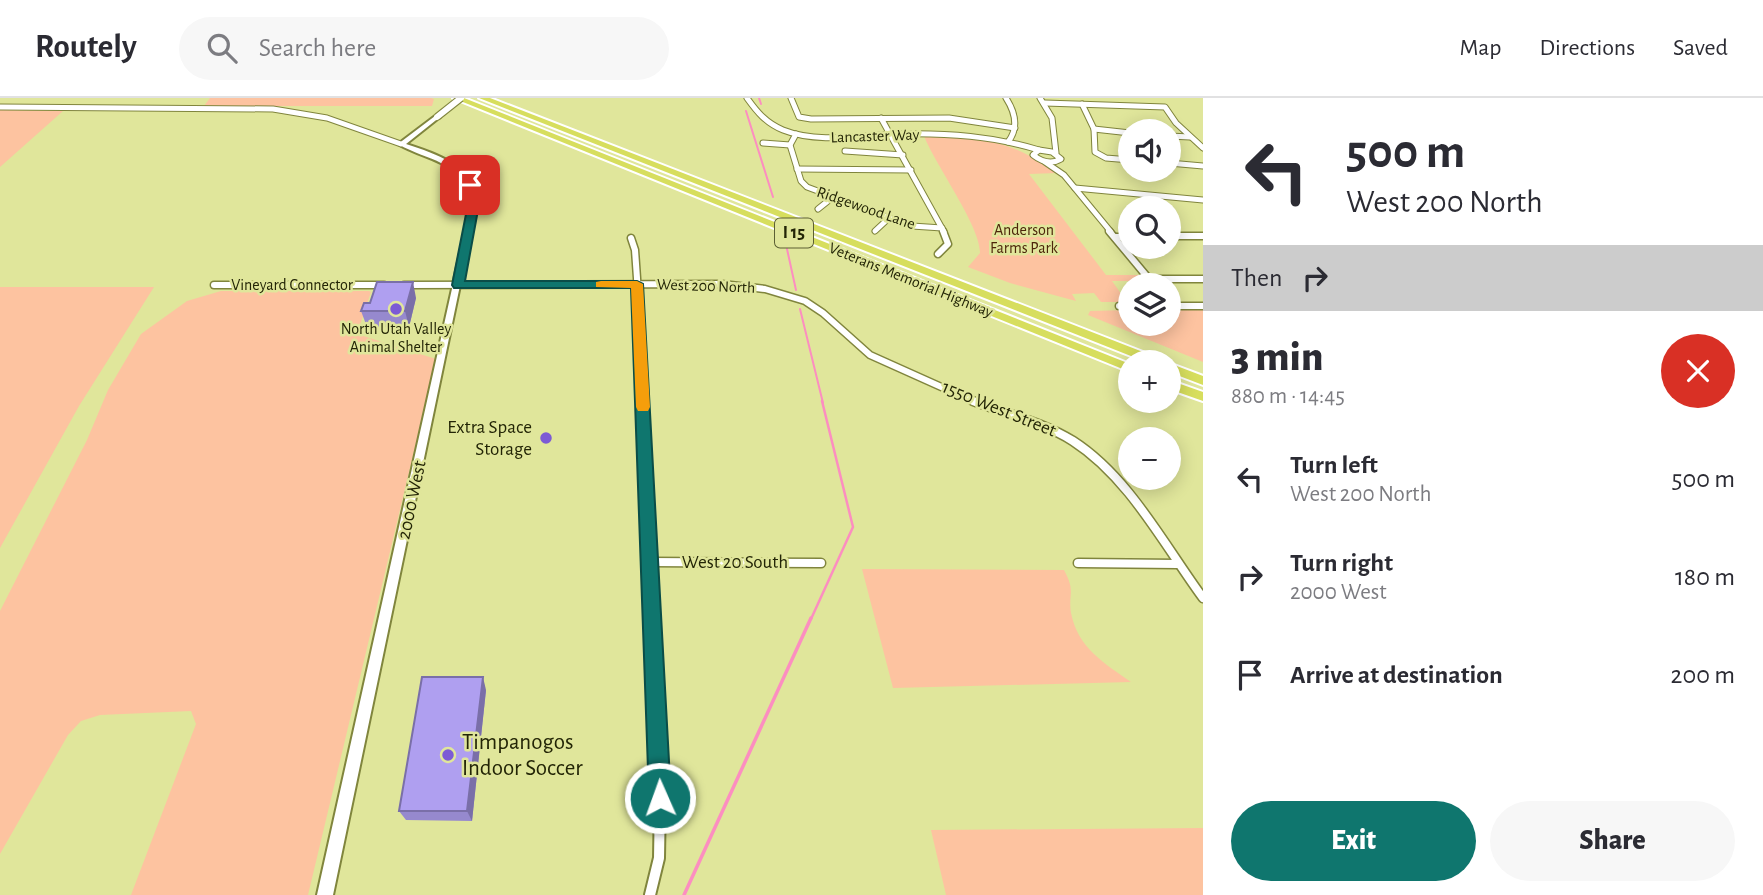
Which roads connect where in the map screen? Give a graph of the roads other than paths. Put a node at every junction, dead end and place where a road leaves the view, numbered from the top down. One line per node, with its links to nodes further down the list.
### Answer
1 (459, 98): 21 (street, bridge); 58 (highway, Veterans Memorial Highway / I 15)
2 (483, 98): 57 (highway, Veterans Memorial Highway / I 15)
3 (747, 98): 14 (street, Lancaster Way)
4 (791, 98): 10 (street)
5 (1006, 98): 11 (street)
6 (1040, 98): 7 (street)
7 (1045, 103): 8 (street); 18 (street)
8 (1082, 104): 12 (street); 17 (street)
9 (0, 107): 21 (street)
10 (881, 118): 11 (street); 15 (street)
11 (1015, 128): 19 (street)
12 (1094, 129): 13 (street); 29 (street)
13 (1118, 132)
14 (796, 134): 15 (street, Lancaster Way); 22 (street)
15 (891, 135): 19 (street, Lancaster Way); 27 (street)
16 (1181, 137): 17 (street)
17 (1191, 137): 23 (street)
18 (1053, 139): 24 (street); 26 (street)
19 (1008, 142): 24 (street, Lancaster Way); 28 (street, Lancaster Way)
20 (763, 143): 22 (street)
21 (401, 144): 53 (street, 2000 West)
22 (790, 145): 34 (street, Ridgewood Lane)
23 (1203, 148)
24 (1041, 150): 26 (street, Lancaster Way); 28 (street)
25 (845, 151): 27 (street)
26 (1056, 153): 31 (street)
27 (903, 155): 35 (street)
28 (1034, 156): 30 (street, Lancaster Way)
29 (1118, 158)
30 (1045, 162): 31 (street); 36 (street, Lancaster Way)
31 (1058, 162): 36 (street)
32 (1181, 164): 33 (street)
33 (1203, 166)
34 (797, 169): 35 (street); 38 (street, Ridgewood Lane)
35 (911, 170): 42 (street)
36 (1064, 175): 37 (street)
37 (1074, 188): 39 (street); 46 (street)
38 (833, 197): 40 (street); 41 (street, Ridgewood Lane)
39 (1203, 200)
40 (818, 209)
41 (889, 218): 42 (street, Ridgewood Lane); 43 (street)
42 (942, 228): 48 (street)
43 (875, 231)
44 (1181, 236): 45 (street)
45 (1203, 236)
46 (1115, 237): 49 (street)
47 (631, 238): 50 (street)
48 (938, 254)
49 (1203, 279)
50 (637, 284): 53 (street, West 200 North); 54 (street, West 200 North); 63 (street)
51 (214, 285): 52 (street, Vineyard Connector)
52 (371, 285): 53 (street, West 200 North)
53 (458, 285): 68 (street, 2000 West)
54 (787, 295): 66 (street, 1550 West Street)
55 (1181, 306): 56 (street)
56 (1203, 306)
57 (1126, 350)
58 (1118, 363)
59 (1181, 372): 60 (highway)
60 (1203, 381)
61 (1181, 389): 62 (highway)
62 (1203, 397)
63 (650, 562): 64 (street, West 20 South); 69 (street)
64 (821, 563)
65 (1078, 563): 66 (street)
66 (1178, 565): 67 (street, 1550 West Street)
67 (1203, 598)
68 (325, 895)
69 (650, 895)

